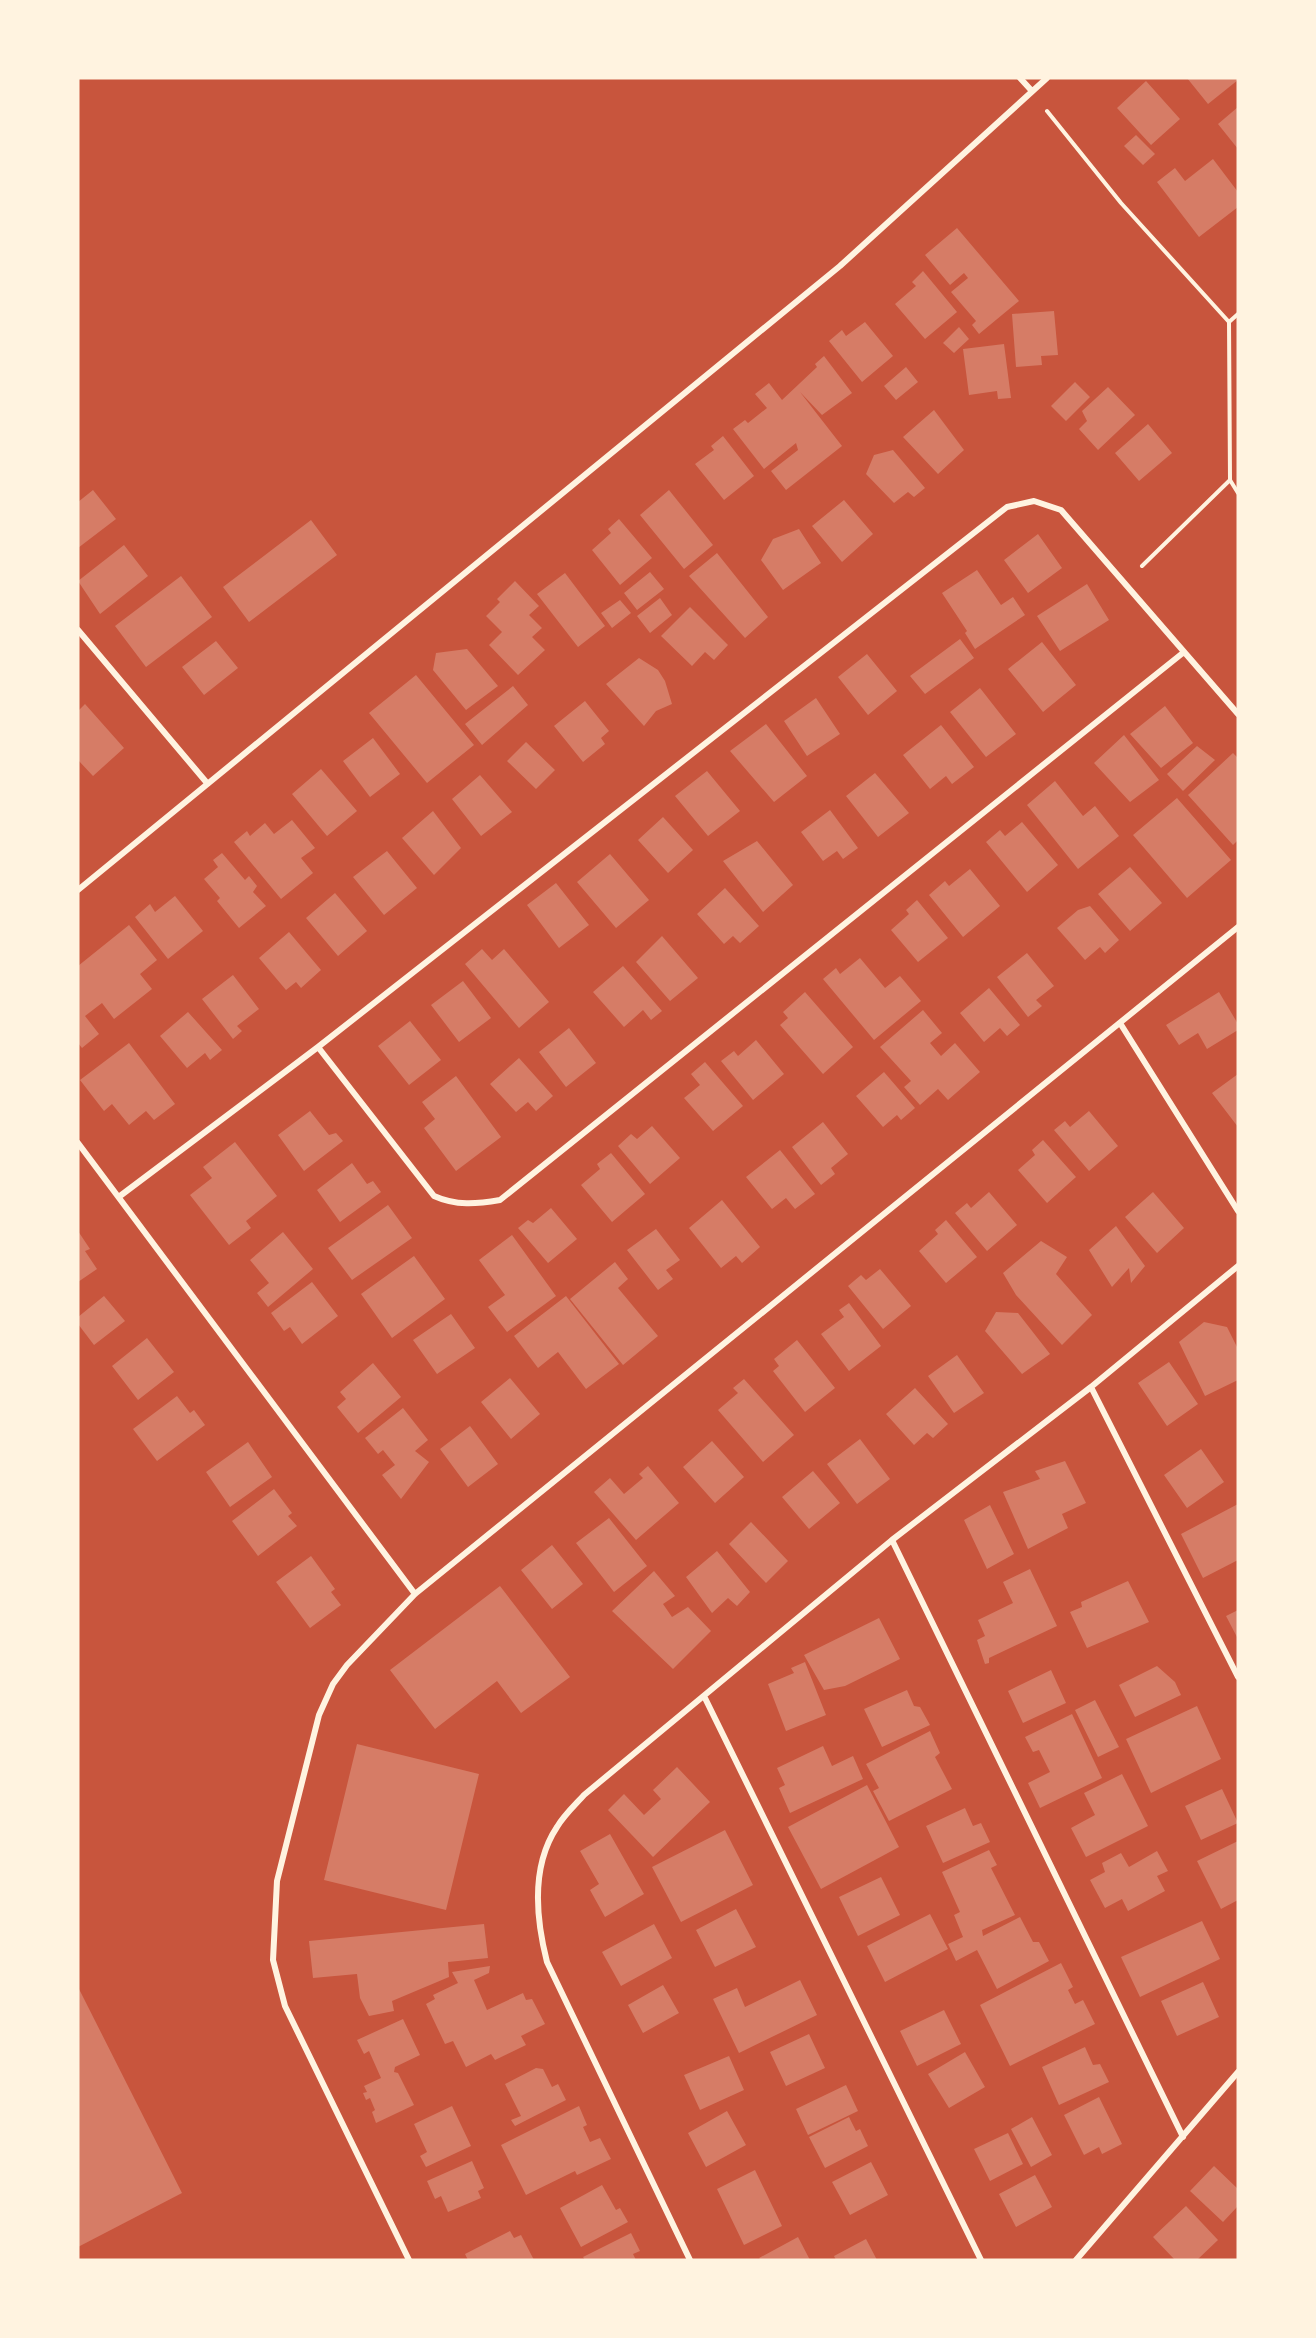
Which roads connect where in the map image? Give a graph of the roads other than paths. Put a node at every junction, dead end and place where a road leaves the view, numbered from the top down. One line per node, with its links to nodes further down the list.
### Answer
1 (1020, 78): 3 (street)
2 (1047, 78): 3 (street)
3 (1031, 90): 7 (street)
4 (78, 630): 7 (street)
5 (1184, 652): 6 (street); 11 (street); 11 (street)
6 (1238, 714)
7 (207, 783): 8 (street)
8 (78, 890)
9 (1238, 927): 10 (street)
10 (1120, 1023): 14 (street); 18 (street)
11 (318, 1047): 13 (street)
12 (78, 1143): 13 (street)
13 (120, 1196): 18 (street)
14 (1238, 1211)
15 (1238, 1266): 16 (street)
16 (1091, 1386): 17 (street); 19 (street)
17 (892, 1540): 20 (street); 22 (street)
18 (415, 1594): 23 (street)
19 (1238, 1677)
20 (704, 1696): 24 (street); 25 (street)
21 (1238, 2072): 22 (street)
22 (1183, 2137): 26 (street)
23 (409, 2260)
24 (690, 2260)
25 (981, 2260)
26 (1076, 2260)

